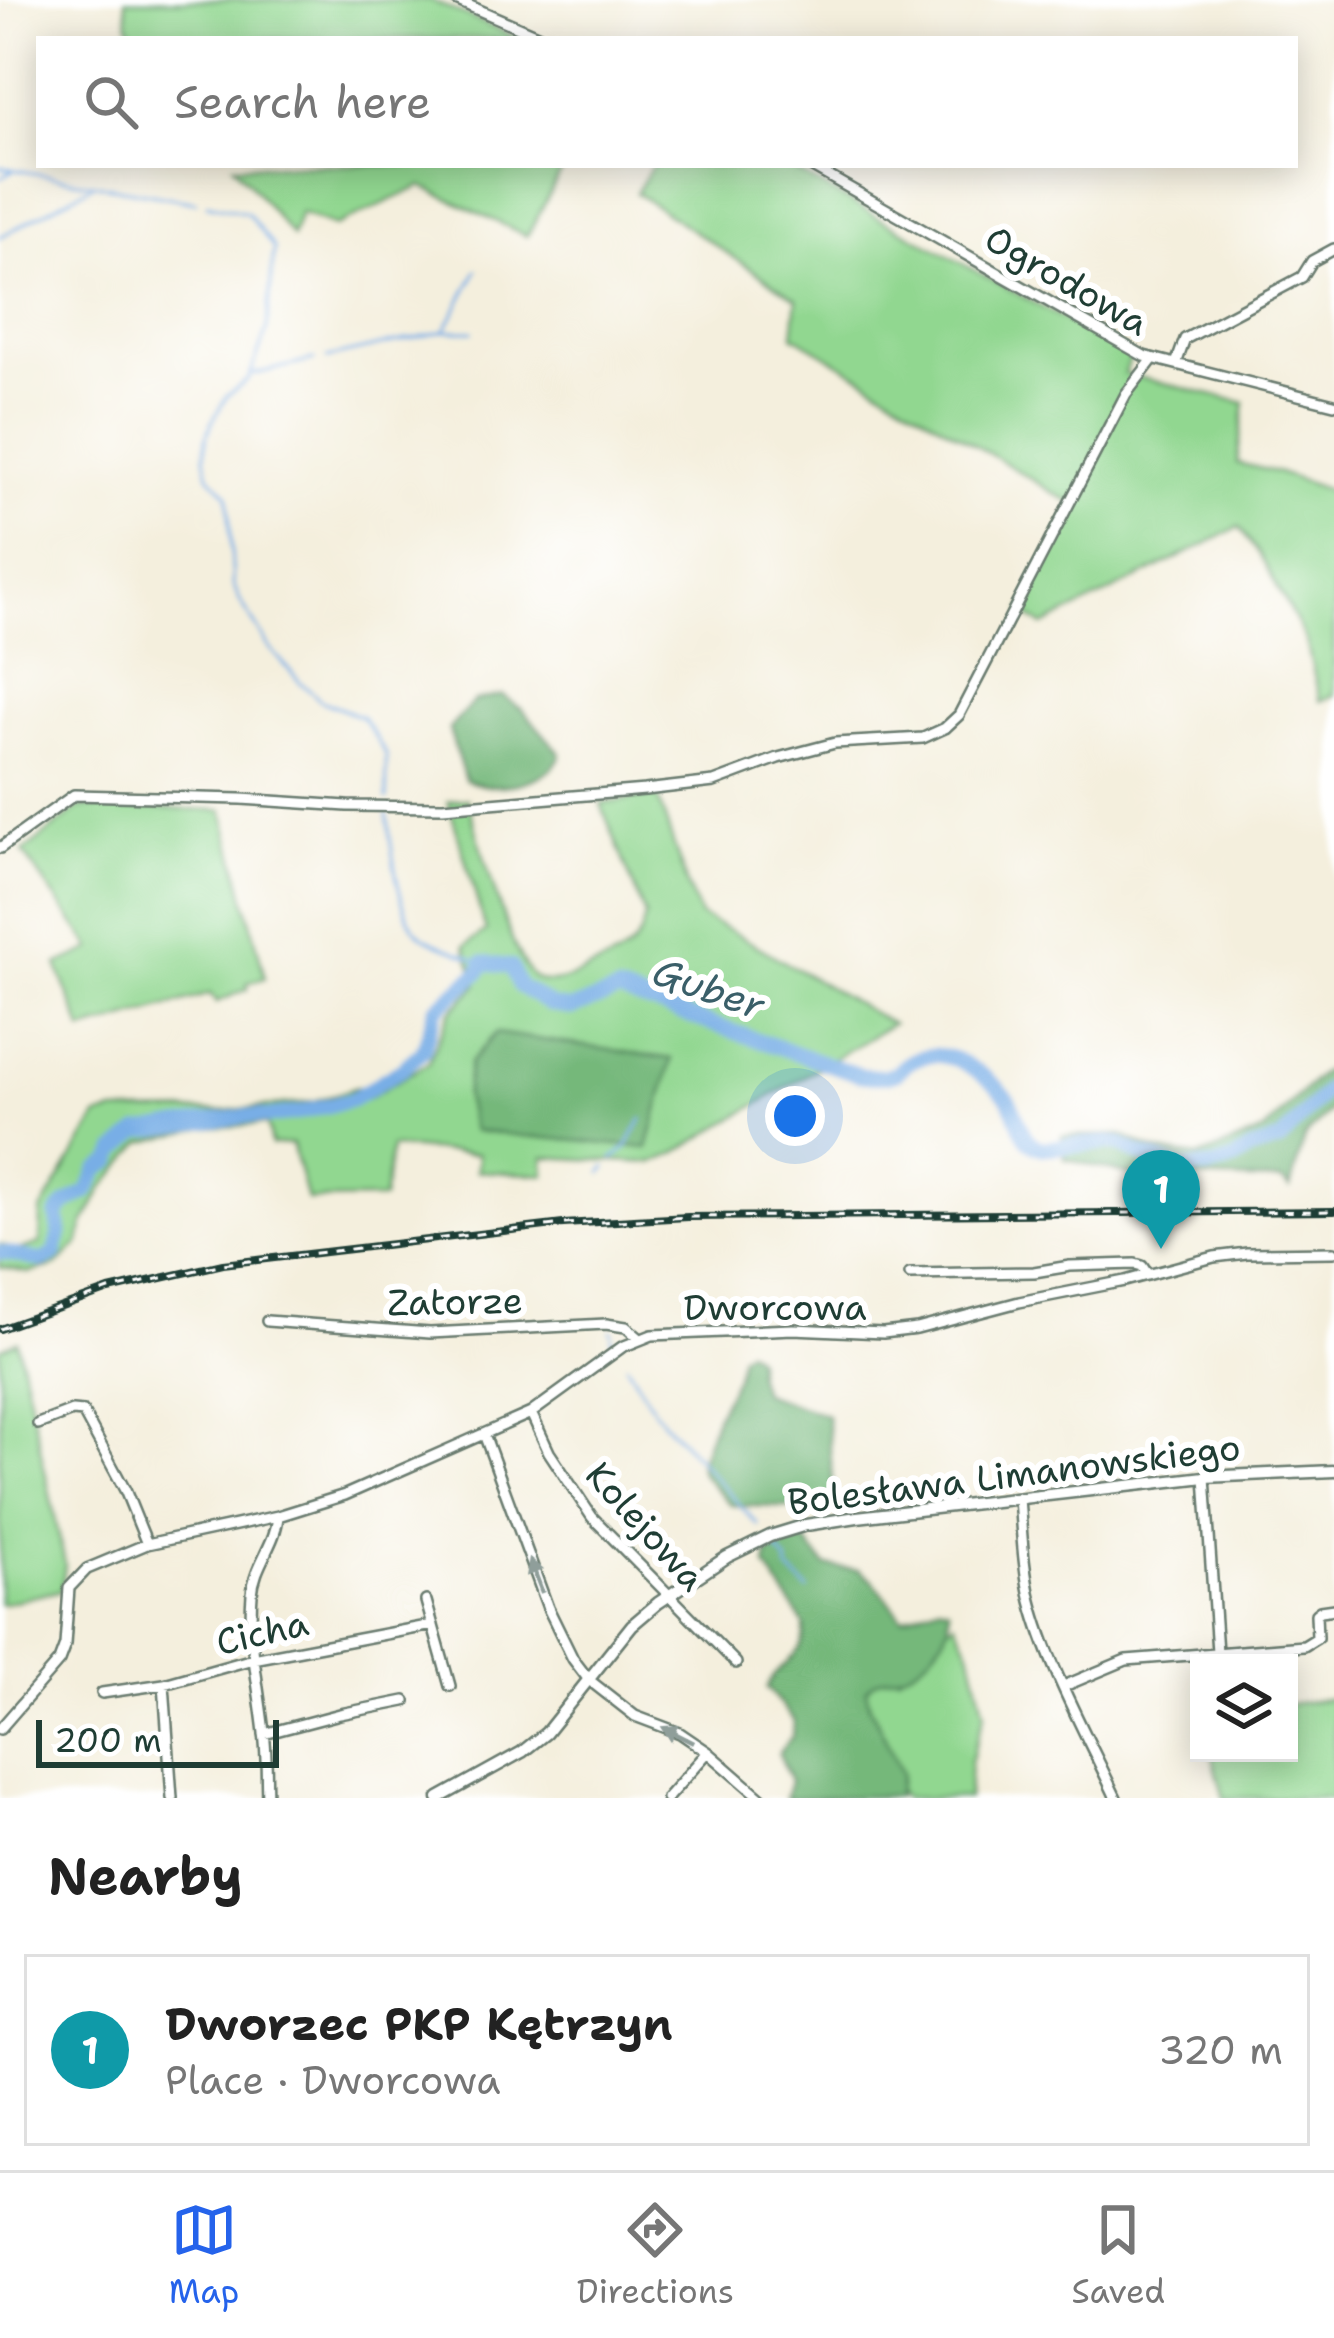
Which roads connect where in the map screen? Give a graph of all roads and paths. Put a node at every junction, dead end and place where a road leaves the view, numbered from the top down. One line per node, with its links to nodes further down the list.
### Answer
1 (456, 0): 2 (street)
2 (539, 36)
3 (814, 168): 5 (street, Ogrodowa)
4 (1334, 249): 6 (street)
5 (1153, 359): 6 (street, Ogrodowa); 8 (street)
6 (1176, 364): 7 (street, Ogrodowa)
7 (1334, 404)
8 (0, 848)
9 (1334, 1252): 12 (street, Dworcowa)
10 (1034, 1272): 11 (street, Dworcowa); 12 (street, Dworcowa); 13 (street)
11 (910, 1274)
12 (1148, 1275): 13 (street, Dworcowa)
13 (1038, 1300): 15 (street, Dworcowa)
14 (267, 1321): 15 (street, Zatorze)
15 (639, 1338): 16 (street, Dworcowa)
16 (532, 1413): 18 (street, Dworcowa); 24 (street, Kolejowa)
17 (38, 1424): 23 (street)
18 (484, 1434): 22 (street, Dworcowa); 31 (street, one-way to 18)
19 (1334, 1471): 20 (street, Bolesława Limanowskiego)
20 (1205, 1478): 21 (street, Bolesława Limanowskiego); 28 (street)
21 (1019, 1499): 24 (street, Bolesława Limanowskiego); 33 (street)
22 (278, 1516): 23 (street, Dworcowa); 29 (street)
23 (147, 1544): 37 (street, Dworcowa)
24 (669, 1595): 30 (street, Kolejowa); 31 (street, Bolesława Limanowskiego)
25 (426, 1601): 27 (street)
26 (1334, 1609): 28 (street)
27 (433, 1625): 29 (street, Cicha); 34 (street)
28 (1217, 1652): 33 (street)
29 (253, 1659): 32 (street, Cicha); 38 (street)
30 (736, 1663)
31 (589, 1680): 39 (street, one-way to 31); 42 (street, Bolesława Limanowskiego)
32 (164, 1684): 35 (street, Cicha); 40 (street)
33 (1064, 1686): 45 (street)
34 (451, 1687)
35 (103, 1693)
36 (405, 1701): 38 (street)
37 (0, 1729)
38 (264, 1734): 41 (street)
39 (708, 1752): 43 (street); 44 (street)
40 (172, 1798)
41 (267, 1798)
42 (439, 1798)
43 (667, 1798)
44 (761, 1798)
45 (1116, 1798)

